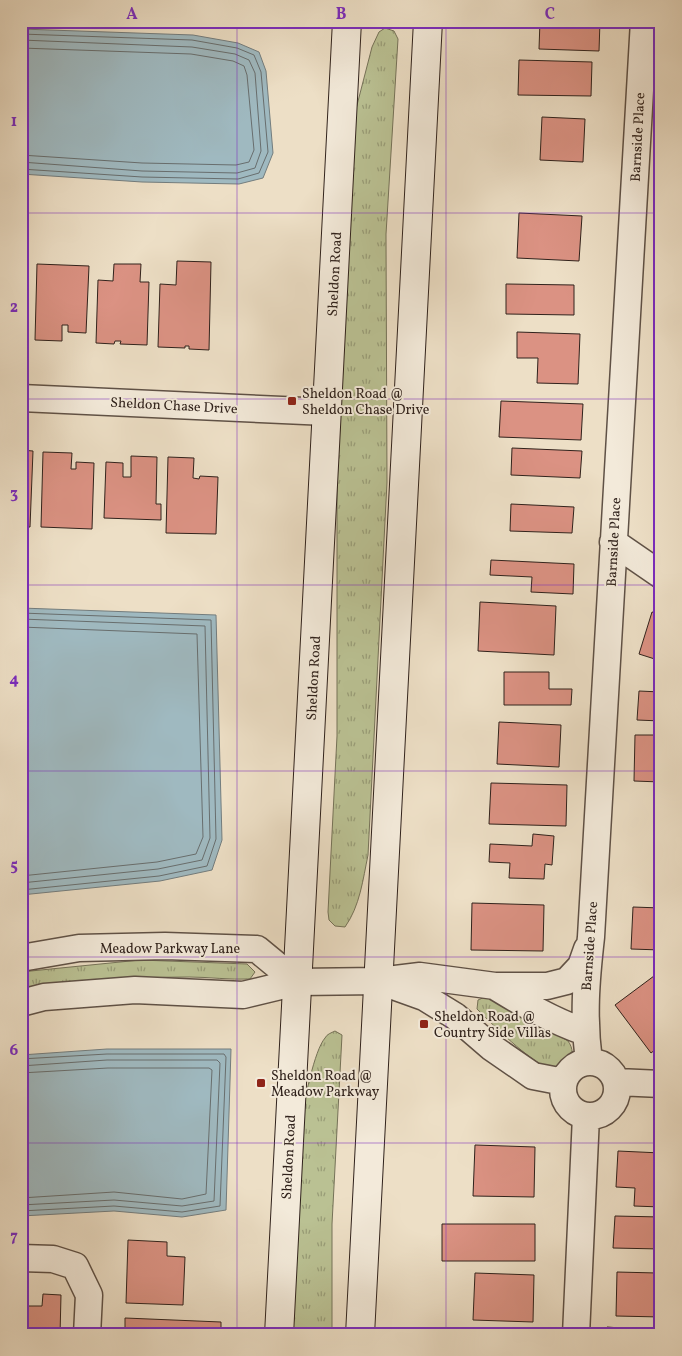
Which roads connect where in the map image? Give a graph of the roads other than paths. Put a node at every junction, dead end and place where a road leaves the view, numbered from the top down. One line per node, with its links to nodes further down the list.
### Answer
1 (347, 21): 5 (main road, Sheldon Road)
2 (428, 21): 10 (main road)
3 (644, 21): 6 (street, Barnside Place)
4 (21, 398): 5 (street, Sheldon Chase Drive)
5 (327, 412): 11 (main road, Sheldon Road)
6 (613, 542): 7 (street); 8 (street, Barnside Place)
7 (661, 576)
8 (591, 936): 12 (street); 14 (street, Barnside Place)
9 (21, 958): 11 (street, Meadow Parkway Lane)
10 (379, 981): 11 (street); 12 (street); 16 (street); 23 (main road)
11 (298, 982): 13 (street); 22 (main road, Sheldon Road)
12 (495, 986): 14 (street)
13 (21, 1003)
14 (585, 1032): 15 (street, Barnside Place)
15 (589, 1062): 16 (street); 17 (street)
16 (564, 1082): 19 (street)
17 (617, 1082): 18 (street); 19 (street)
18 (661, 1084)
19 (586, 1116): 24 (street)
20 (21, 1258): 21 (street)
21 (88, 1335)
22 (279, 1335)
23 (360, 1335)
24 (576, 1335)

